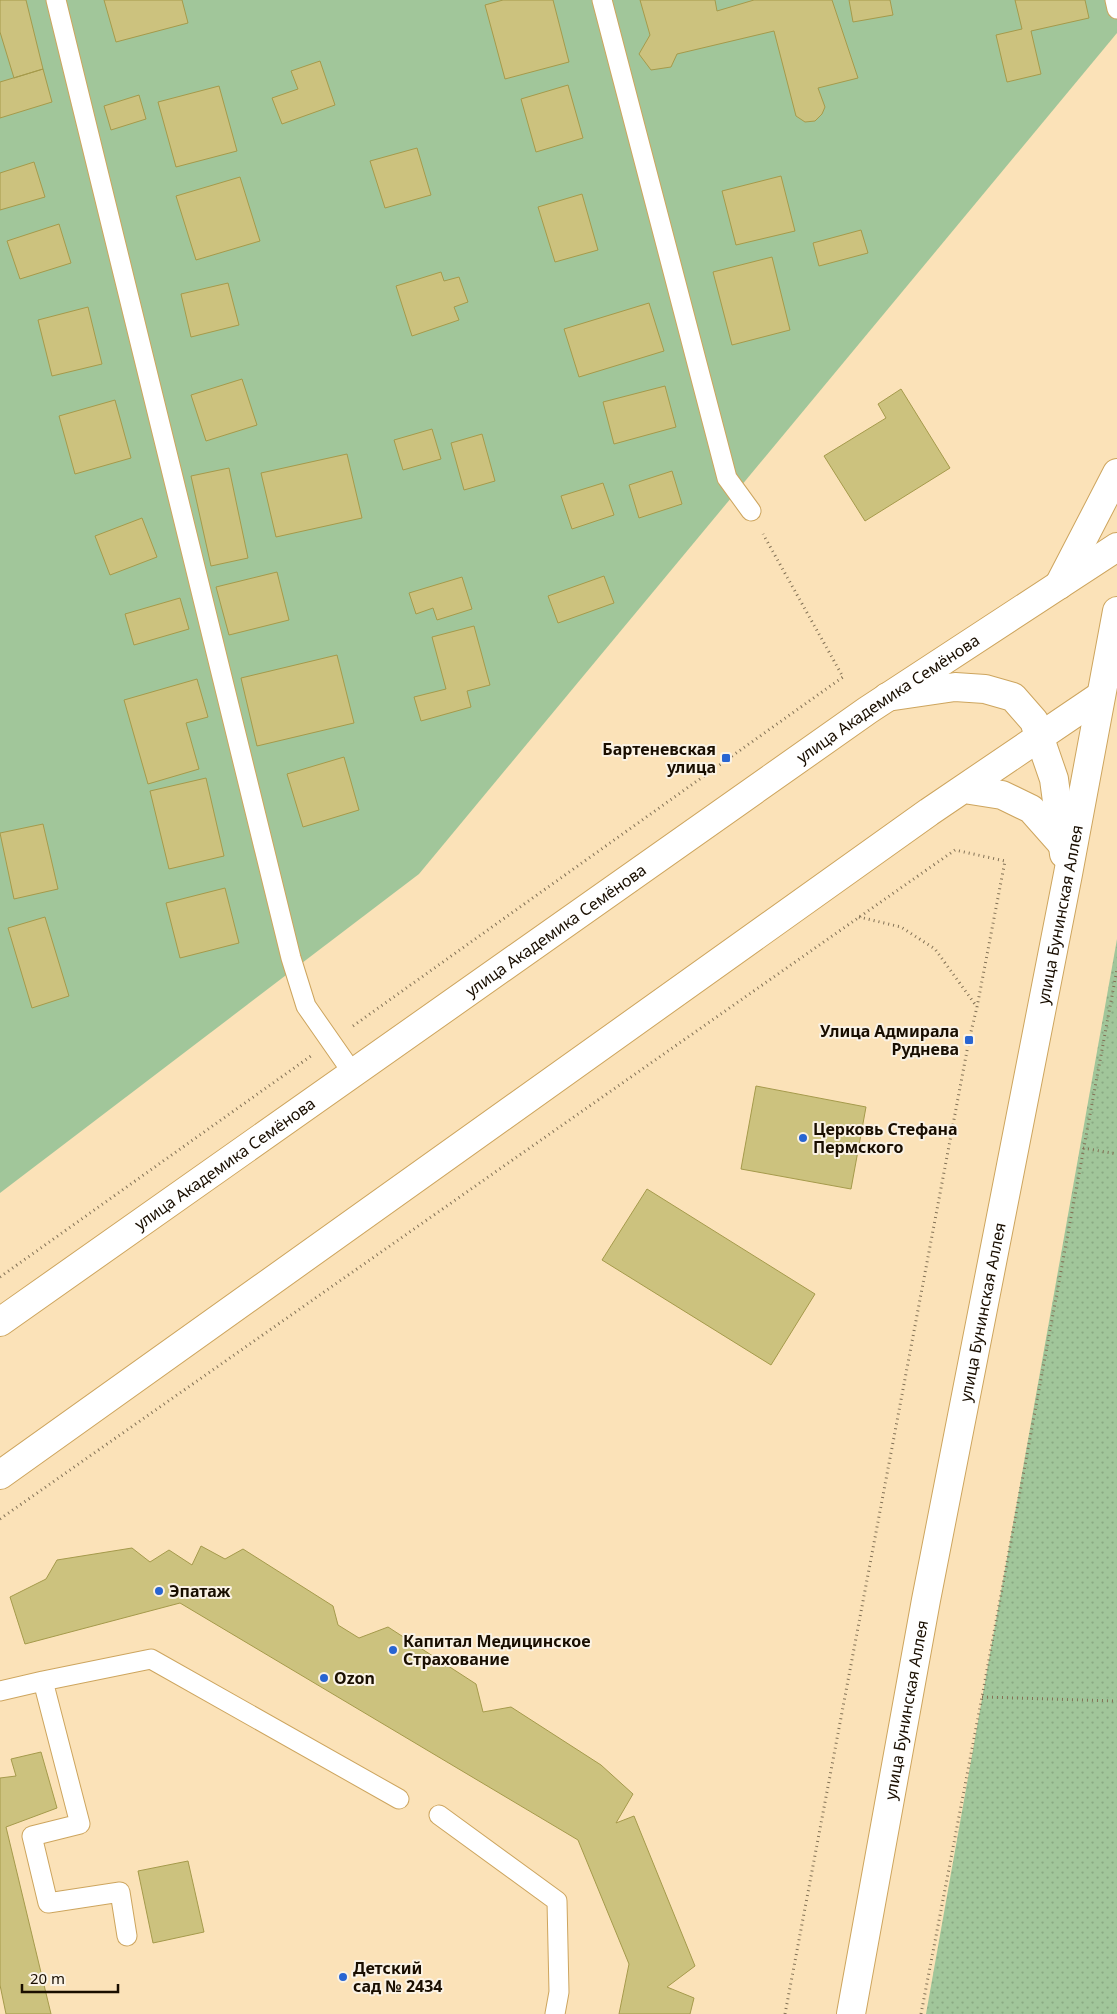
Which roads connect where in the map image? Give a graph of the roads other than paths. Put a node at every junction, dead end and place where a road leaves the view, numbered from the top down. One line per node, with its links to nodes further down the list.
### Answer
1 (56, 0): 16 (lane)
2 (602, 0): 6 (lane)
3 (1115, 0): 4 (lane)
4 (1117, 9)
5 (1117, 473): 8 (street)
6 (751, 511)
7 (1117, 547): 8 (street, улица Академика Семёнова)
8 (1059, 585): 11 (street, улица Академика Семёнова)
9 (1117, 611): 10 (street, улица Бунинская Аллея)
10 (1100, 696): 12 (street); 15 (street, улица Бунинская Аллея)
11 (887, 697): 12 (street); 16 (street, улица Академика Семёнова)
12 (1040, 737): 13 (street); 14 (street)
13 (964, 788): 14 (street); 18 (street)
14 (1062, 844): 15 (street)
15 (1068, 874): 25 (street, улица Бунинская Аллея)
16 (352, 1072): 17 (street, улица Академика Семёнова)
17 (0, 1322)
18 (0, 1475)
19 (43, 1681): 20 (lane); 21 (lane); 23 (lane)
20 (0, 1691)
21 (400, 1799)
22 (439, 1815): 24 (lane)
23 (127, 1936)
24 (555, 2014)
25 (851, 2014)

